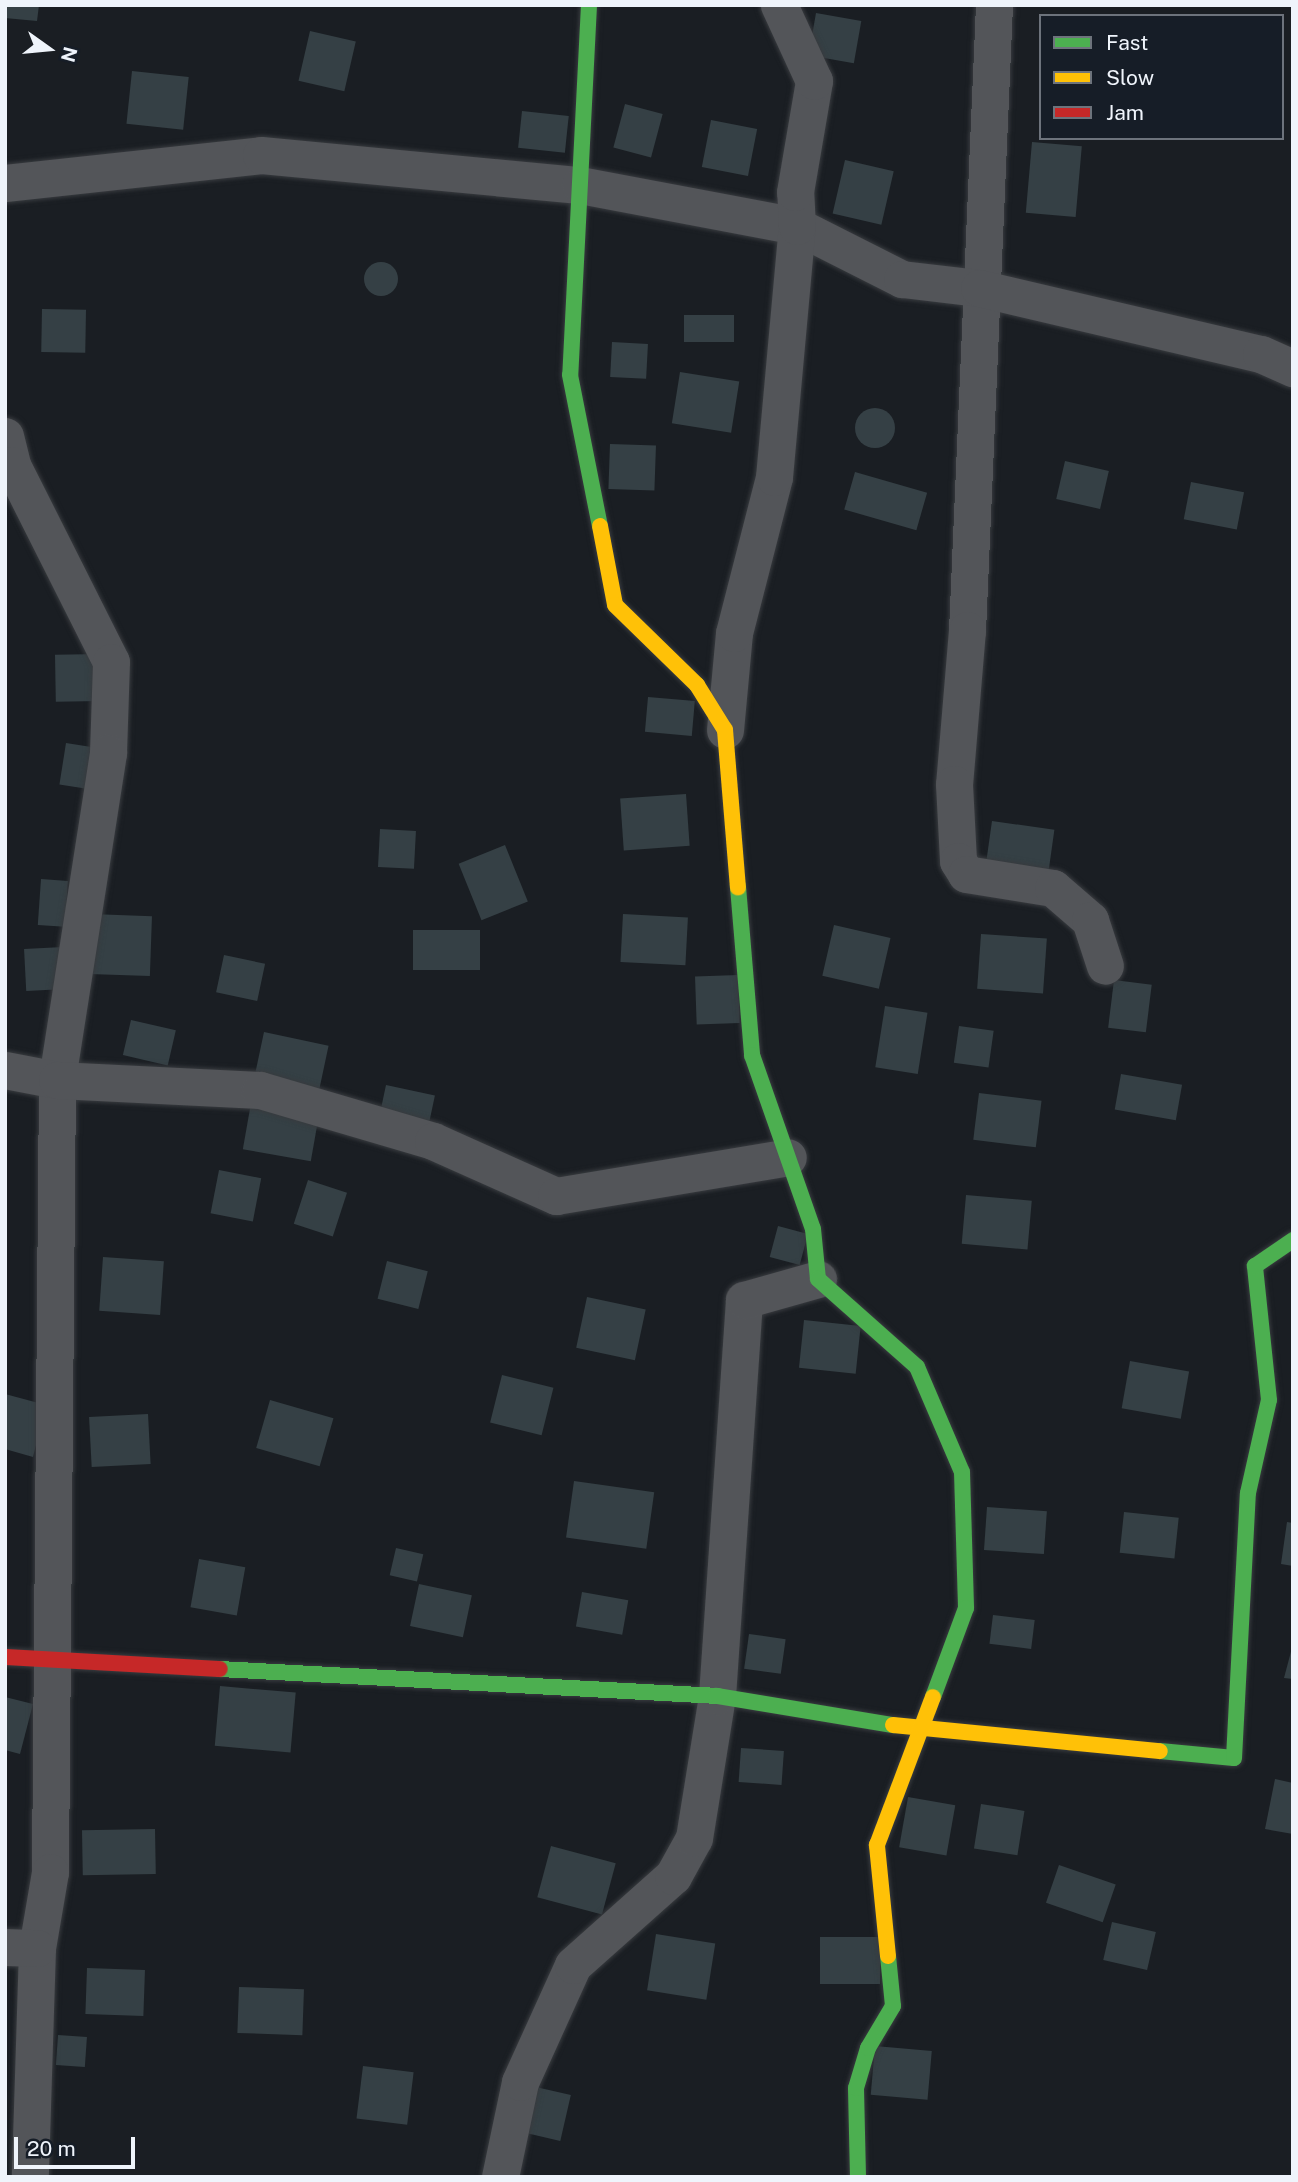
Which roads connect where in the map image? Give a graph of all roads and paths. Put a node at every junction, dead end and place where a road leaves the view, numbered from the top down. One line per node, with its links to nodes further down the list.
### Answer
1 (589, 5): 5 (street)
2 (779, 5): 6 (street)
3 (994, 5): 7 (street)
4 (5, 183): 5 (street)
5 (580, 186): 6 (street); 10 (street)
6 (797, 226): 7 (street); 10 (street)
7 (979, 288): 8 (street); 11 (street)
8 (1293, 368)
9 (5, 436): 13 (street)
10 (725, 730): 14 (street)
11 (1105, 966)
12 (5, 1070): 13 (street)
13 (57, 1080): 14 (street); 18 (street)
14 (788, 1157): 16 (street)
15 (1293, 1240): 20 (street)
16 (818, 1279): 19 (street); 20 (street)
17 (5, 1657): 18 (street)
18 (48, 1662): 19 (street); 21 (street)
19 (717, 1696): 20 (street); 23 (street)
20 (920, 1730): 24 (street)
21 (21, 1948): 22 (street)
22 (30, 2177)
23 (500, 2177)
24 (858, 2177)

